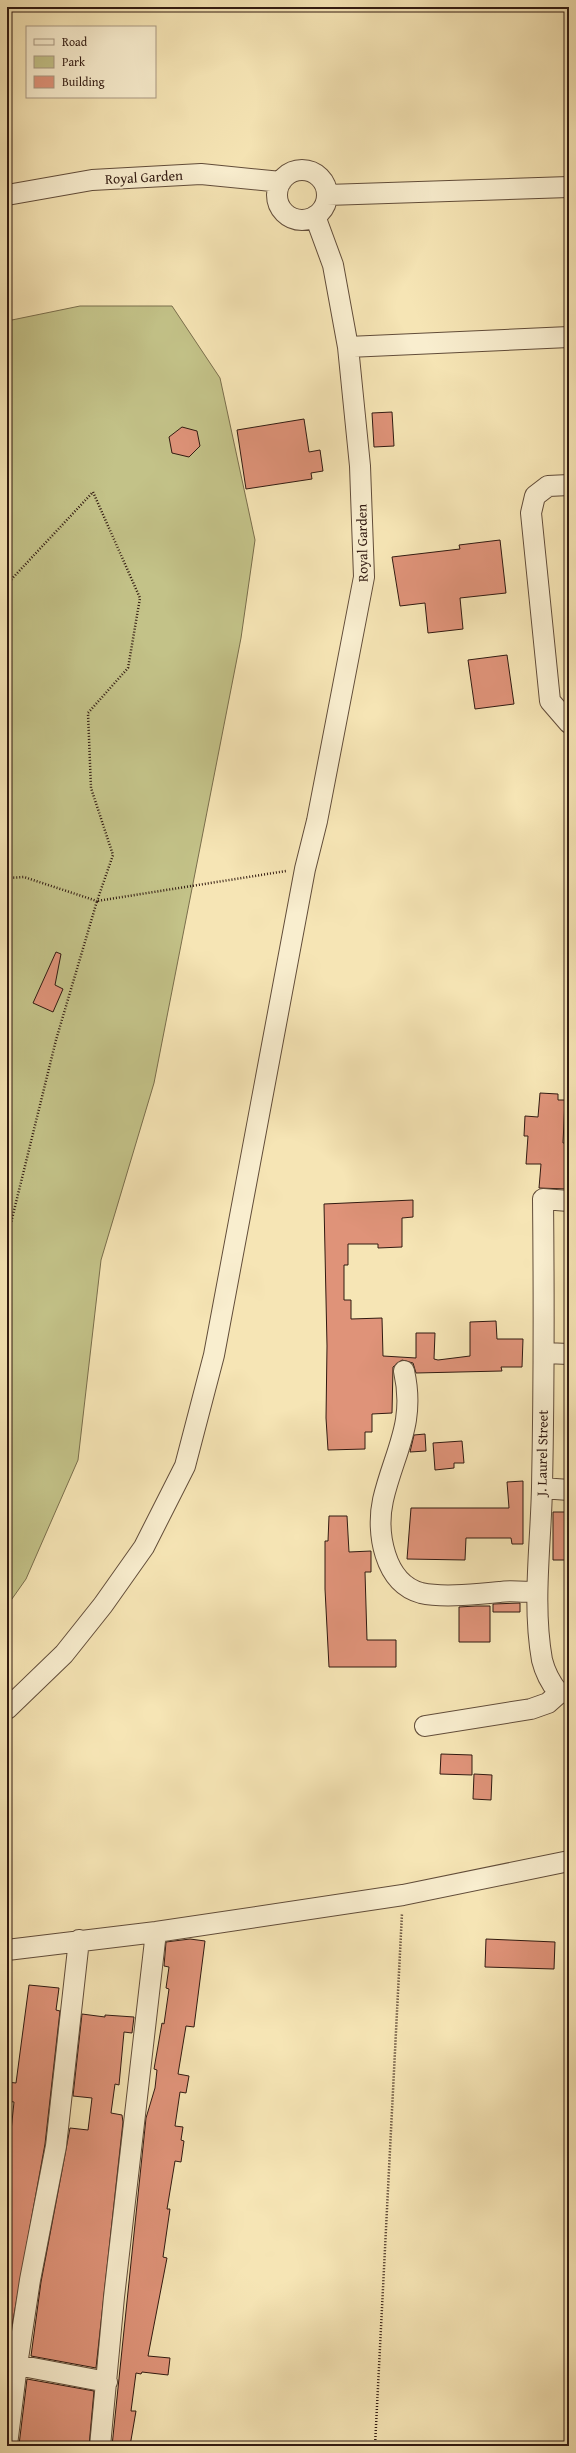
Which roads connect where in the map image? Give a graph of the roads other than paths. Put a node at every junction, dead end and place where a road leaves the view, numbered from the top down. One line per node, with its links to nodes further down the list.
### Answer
1 (281, 182): 3 (street, Royal Garden); 4 (street); 5 (street)
2 (569, 187): 4 (street)
3 (7, 195)
4 (327, 195): 5 (street)
5 (315, 216): 7 (street, Royal Garden)
6 (569, 337): 7 (street)
7 (348, 347): 18 (street, Royal Garden)
8 (569, 485): 9 (street)
9 (569, 724)
10 (569, 1201): 11 (street, J. Laurel Street)
11 (544, 1353): 12 (street); 14 (street, J. Laurel Street)
12 (569, 1354)
13 (404, 1371): 16 (street)
14 (542, 1488): 15 (street); 16 (street, J. Laurel Street)
15 (569, 1490)
16 (536, 1591): 17 (street, J. Laurel Street)
17 (563, 1693): 19 (street)
18 (7, 1709)
19 (425, 1726)
20 (569, 1862): 21 (street)
21 (156, 1932): 22 (street); 25 (street)
22 (79, 1940): 23 (street); 24 (street)
23 (7, 1950)
24 (17, 2365): 25 (street); 26 (street)
25 (107, 2382): 27 (street)
26 (7, 2445)
27 (100, 2446)

